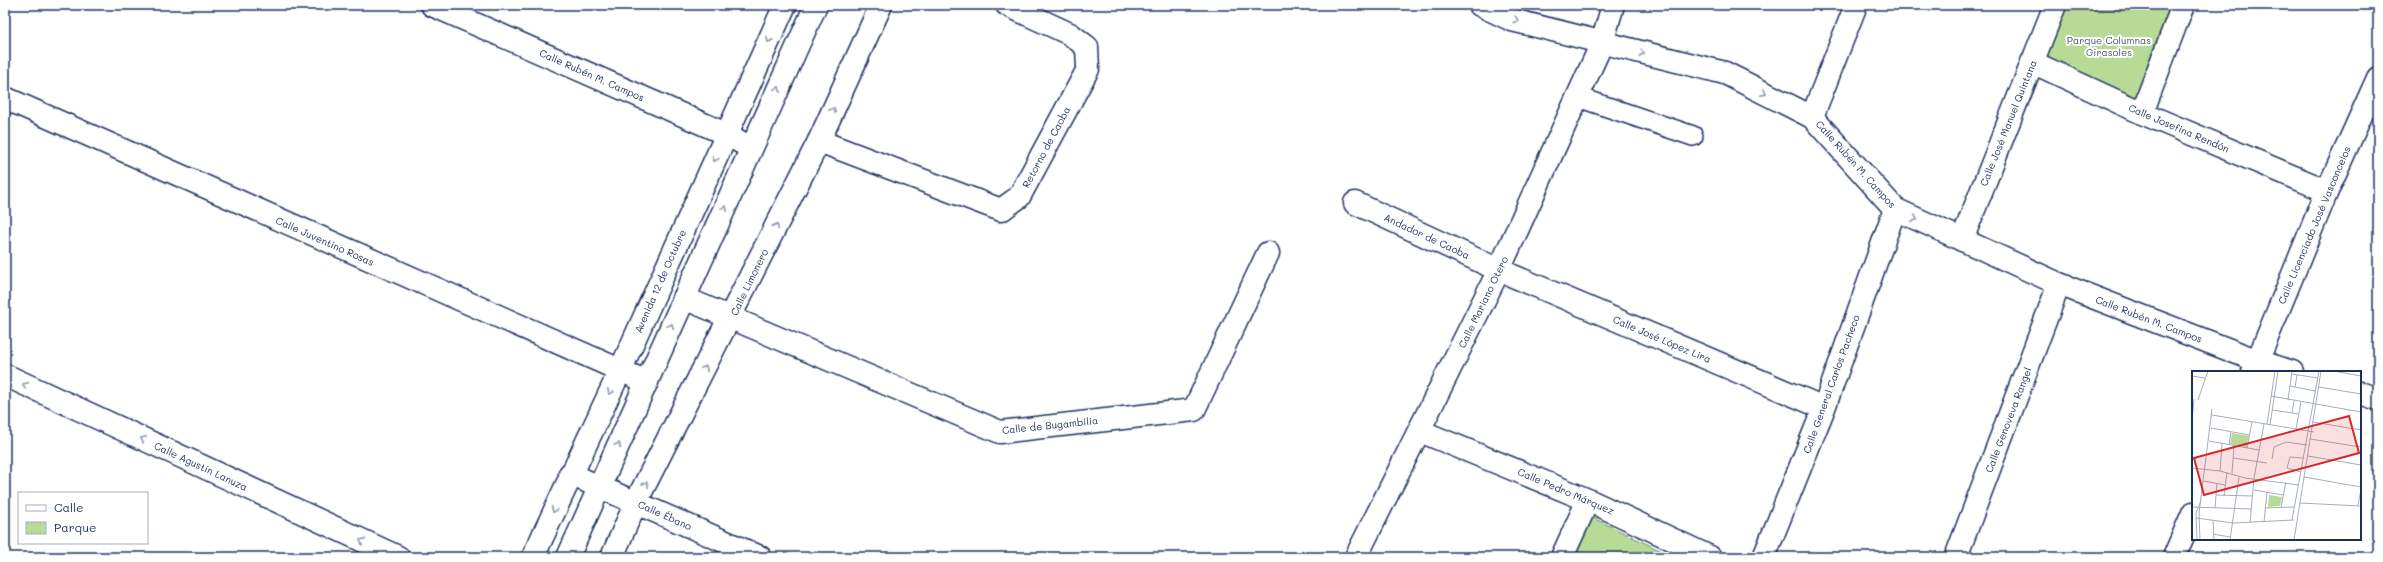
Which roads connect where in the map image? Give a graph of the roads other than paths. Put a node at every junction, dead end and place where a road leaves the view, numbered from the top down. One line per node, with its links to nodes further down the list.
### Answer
1 (432, 5): 18 (street, Calle Rubén M. Campos)
2 (785, 5): 18 (street, Avenida 12 de Octubre, one-way to 18)
3 (816, 5): 21 (street, one-way to 3)
4 (882, 5): 20 (street, Calle Limonero, one-way to 4)
5 (1007, 5): 20 (street, Retorno de Caoba)
6 (1480, 5): 11 (street, Calle Rubén M. Campos, one-way to 11)
7 (1613, 5): 11 (street, Calle Mariano Otero)
8 (1856, 5): 17 (street)
9 (2056, 5): 12 (street, Calle José Manuel Quintana)
10 (2183, 5): 16 (street)
11 (1602, 43): 14 (street, Calle Mariano Otero); 17 (street, Calle Rubén M. Campos, one-way to 17)
12 (2032, 62): 16 (street, Calle Josefina Rendón); 25 (street, Calle José Manuel Quintana)
13 (2378, 78): 22 (street, Calle Licenciado José Vasconcelos)
14 (1578, 97): 19 (lane); 27 (street, Calle Mariano Otero)
15 (5, 98): 32 (street, Calle Juventino Rosas)
16 (2142, 113): 22 (street, Calle Josefina Rendón)
17 (1812, 117): 24 (street, Calle Rubén M. Campos)
18 (726, 134): 21 (street, Calle Rubén M. Campos); 32 (street, Avenida 12 de Octubre, one-way to 32)
19 (1693, 136)
20 (819, 141): 30 (street, Calle Limonero, one-way to 20)
21 (751, 148): 29 (street, one-way to 21)
22 (2327, 192): 31 (street, Calle Licenciado José Vasconcelos)
23 (1355, 203): 27 (street, Andador de Caoba)
24 (1895, 209): 25 (street, Calle Rubén M. Campos, one-way to 25); 38 (street, Calle General Carlos Pacheco)
25 (1962, 240): 28 (street, Calle Rubén M. Campos)
26 (1268, 252): 30 (street, Calle de Bugambilia)
27 (1499, 270): 38 (street, Calle José López Lira); 39 (street, Calle Mariano Otero)
28 (2059, 284): 31 (street, Calle Rubén M. Campos); 54 (street, Calle Genoveva Rangel)
29 (684, 298): 30 (street); 35 (street, one-way to 29)
30 (731, 318): 43 (street, Calle Limonero, one-way to 30)
31 (2255, 367): 33 (street, Calle Rubén M. Campos)
32 (620, 371): 35 (street, Calle Juventino Rosas); 40 (street, Avenida 12 de Octubre, one-way to 40)
33 (2285, 371)
34 (5, 375): 45 (street, Calle Agustín Lanuza, one-way to 34)
35 (647, 382): 41 (street, one-way to 35)
36 (2361, 393): 37 (street)
37 (2378, 399)
38 (1824, 408): 53 (street, Calle General Carlos Pacheco)
39 (1420, 431): 42 (street, Calle Pedro Márquez); 50 (street, Calle Mariano Otero)
40 (570, 474): 41 (street, Calle Ébano); 46 (street, Avenida 12 de Octubre, one-way to 46)
41 (600, 486): 43 (street, Calle Ébano); 47 (street)
42 (1588, 500): 51 (street); 52 (street, Calle Pedro Márquez)
43 (636, 502): 48 (street, Calle Limonero); 49 (street, Calle Ébano)
44 (2192, 515): 55 (street)
45 (398, 557)
46 (533, 557)
47 (568, 557)
48 (612, 557)
49 (760, 557)
50 (1356, 557)
51 (1562, 557)
52 (1710, 557)
53 (1764, 557)
54 (1956, 557)
55 (2174, 557)

